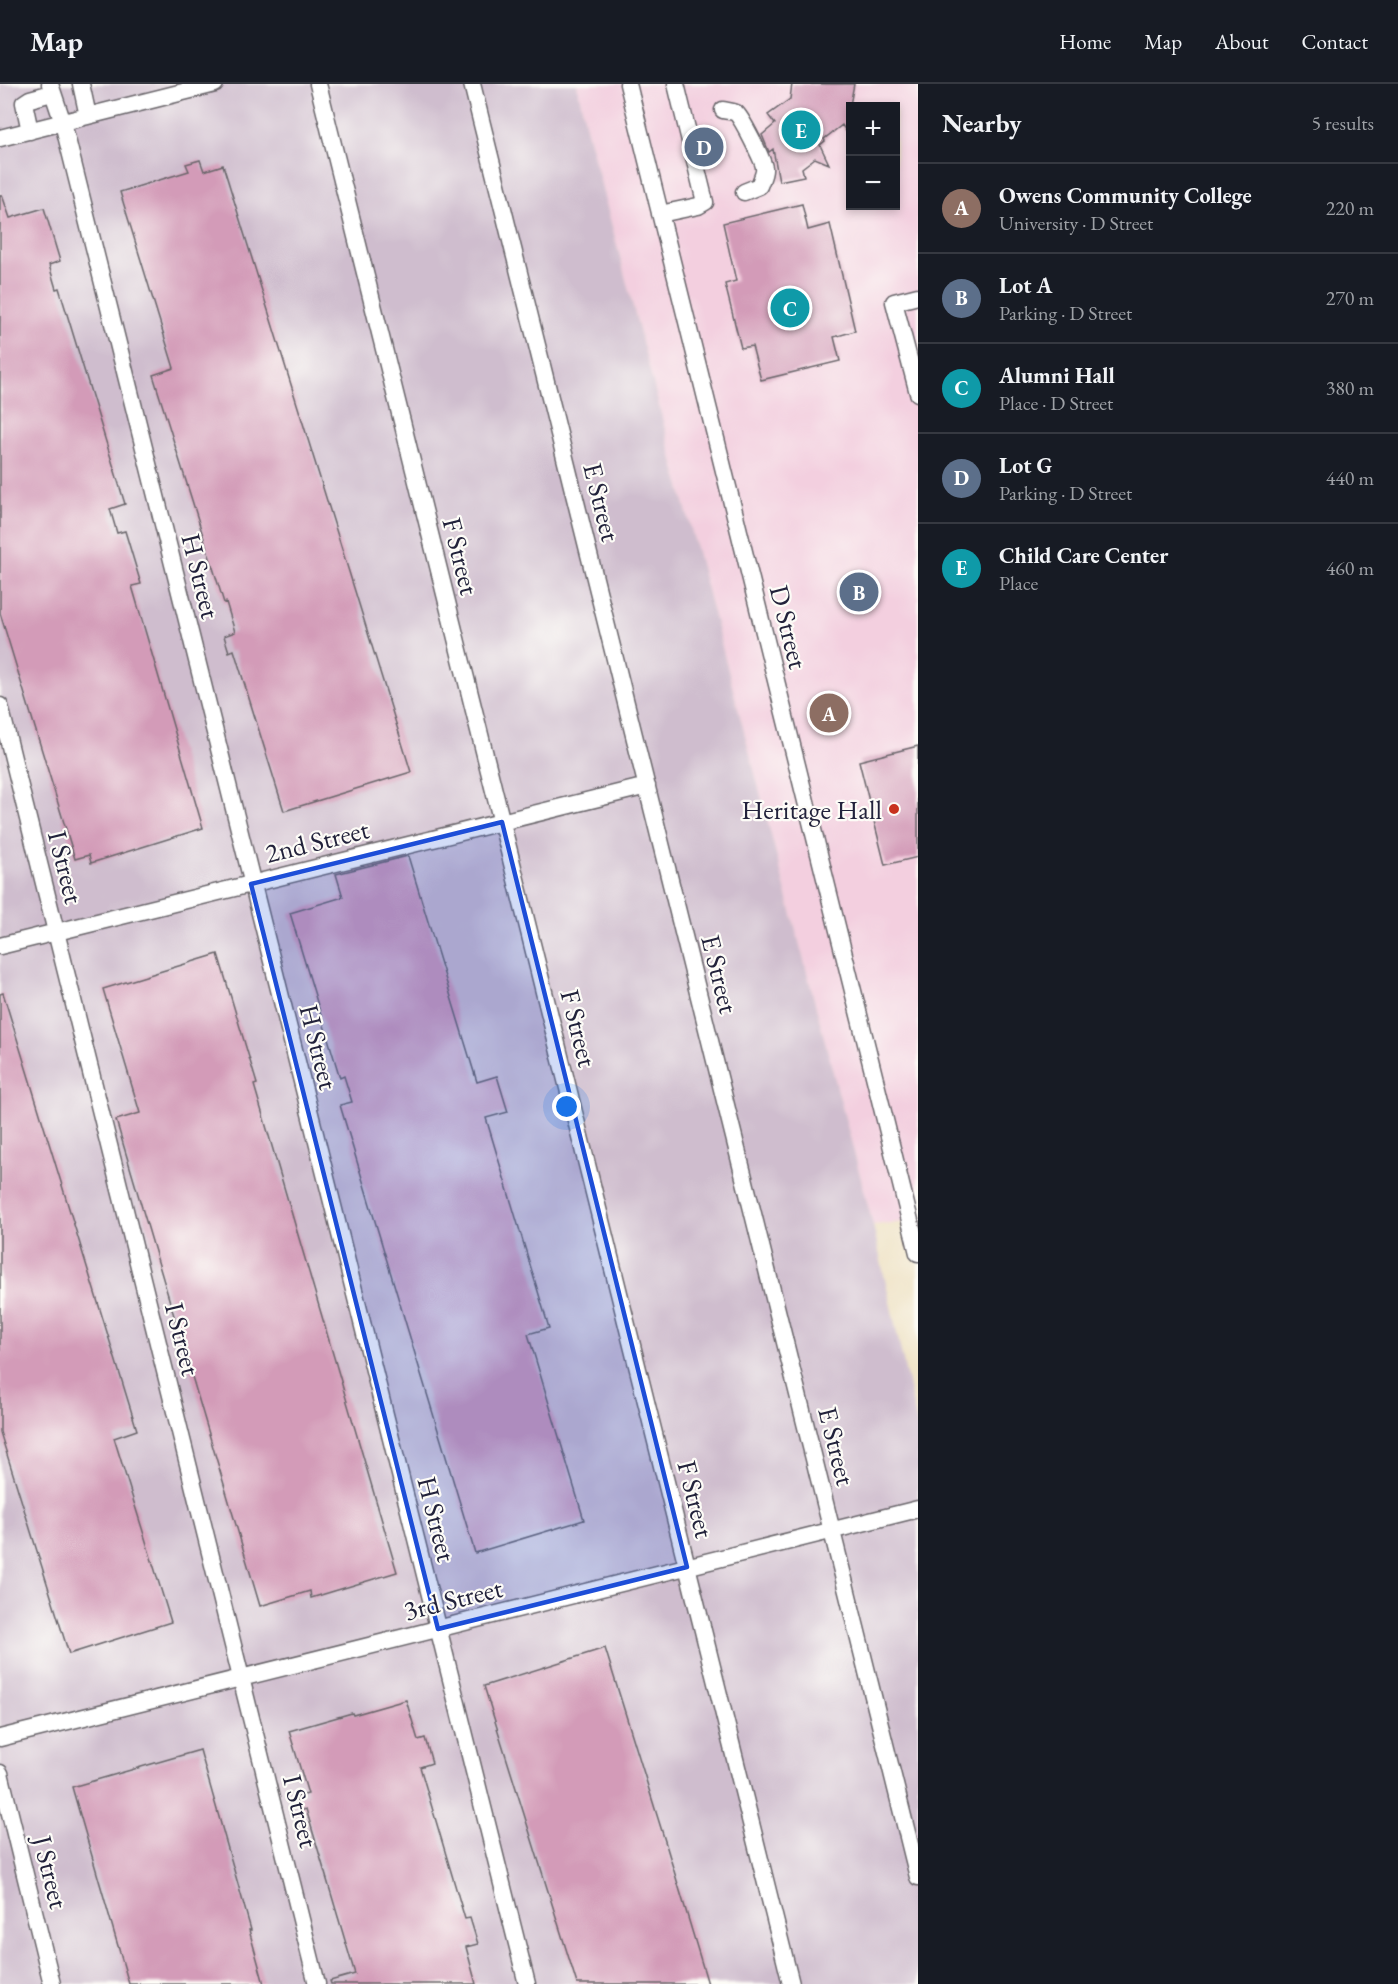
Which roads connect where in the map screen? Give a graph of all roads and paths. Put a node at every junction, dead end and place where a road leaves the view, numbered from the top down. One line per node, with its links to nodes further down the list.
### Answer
1 (81, 84): 9 (street)
2 (215, 84): 9 (street)
3 (318, 84): 19 (street, F Street)
4 (472, 84): 18 (street, E Street)
5 (628, 84): 14 (street, D Street)
6 (676, 84): 14 (street)
7 (51, 88): 10 (street, H Street); 11 (street)
8 (723, 110): 13 (street)
9 (88, 116): 10 (street)
10 (63, 123): 11 (street); 20 (street, H Street)
11 (30, 131): 12 (street)
12 (0, 138)
13 (744, 192)
14 (660, 214): 23 (street, D Street)
15 (918, 296): 16 (street)
16 (918, 393)
17 (0, 706): 21 (street, I Street)
18 (647, 786): 19 (street, 2nd Street); 26 (street, E Street)
19 (502, 822): 20 (street, 2nd Street); 27 (street, F Street)
20 (251, 884): 21 (street, 2nd Street); 28 (street, H Street)
21 (56, 932): 22 (street, 2nd Street); 29 (street, I Street)
22 (0, 946)
23 (916, 1232): 24 (street, D Street)
24 (918, 1253)
25 (918, 1509): 26 (street, 3rd Street)
26 (832, 1531): 27 (street, 3rd Street); 32 (street, E Street)
27 (687, 1567): 28 (street, 3rd Street); 36 (street, F Street)
28 (438, 1629): 29 (street, 3rd Street); 35 (street, H Street)
29 (242, 1678): 30 (street, 3rd Street); 34 (street, I Street)
30 (0, 1738)
31 (0, 1773): 33 (street, J Street)
32 (918, 1877)
33 (52, 1984)
34 (318, 1984)
35 (527, 1984)
36 (790, 1984)

